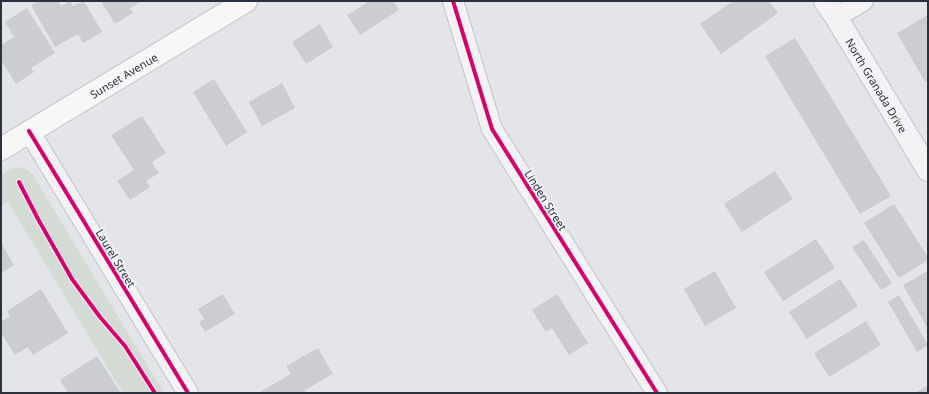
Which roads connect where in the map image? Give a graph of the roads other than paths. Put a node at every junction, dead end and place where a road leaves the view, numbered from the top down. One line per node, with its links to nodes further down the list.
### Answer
1 (246, 1): 5 (main road, Sunset Avenue)
2 (453, 1): 9 (street, Linden Street)
3 (863, 1): 4 (street)
4 (830, 9): 7 (street, North Granada Drive)
5 (30, 131): 6 (main road, Sunset Avenue); 8 (street, Laurel Street)
6 (1, 149)
7 (928, 170)
8 (188, 393)
9 (658, 393)

